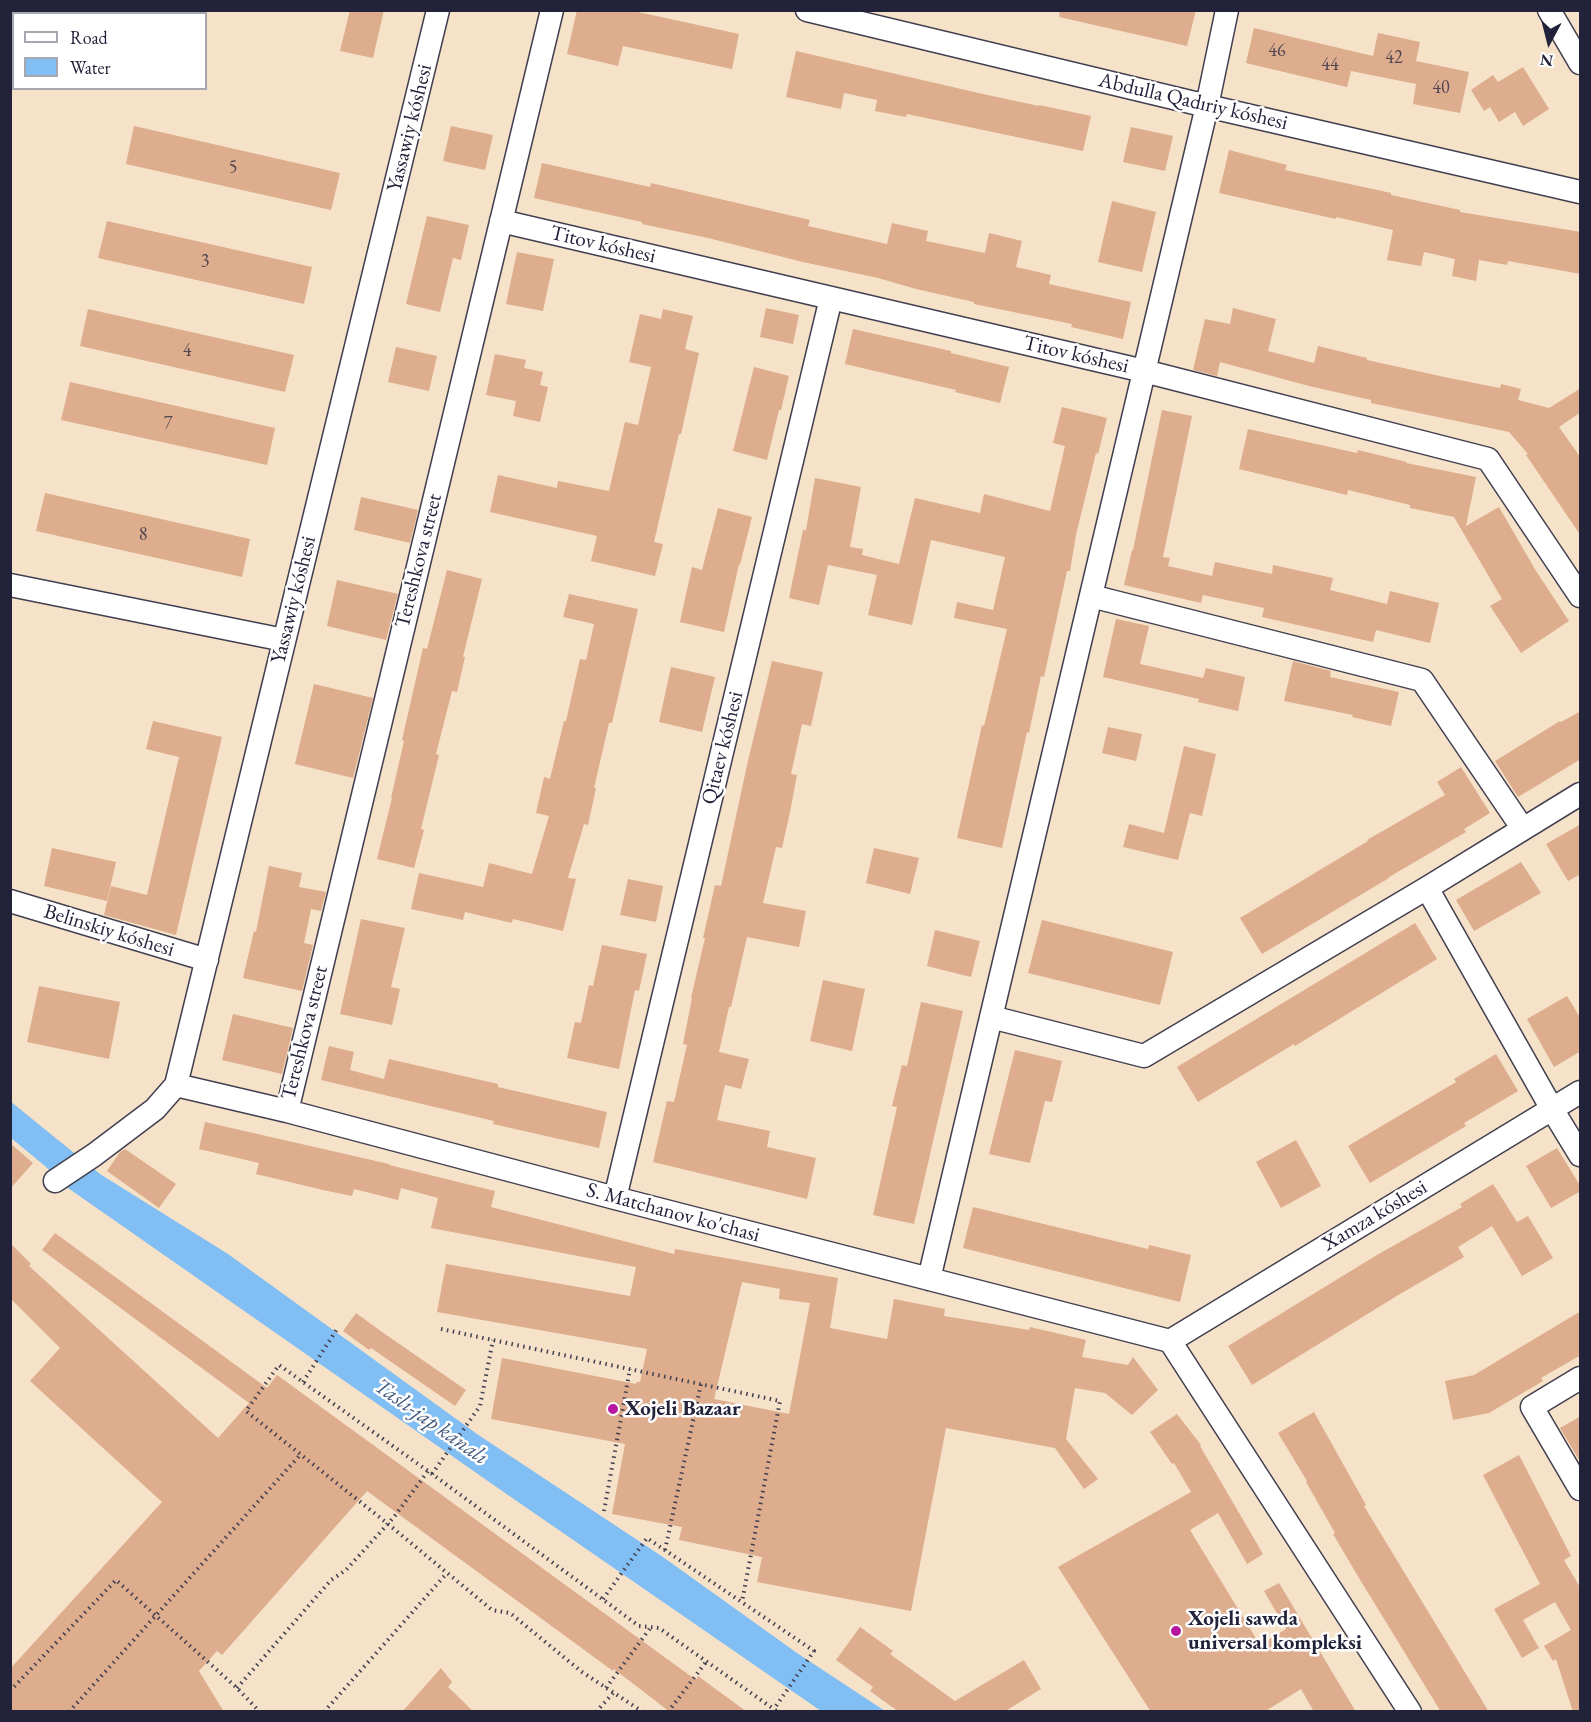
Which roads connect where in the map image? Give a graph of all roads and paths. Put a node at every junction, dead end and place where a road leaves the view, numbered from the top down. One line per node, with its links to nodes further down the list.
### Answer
1 (438, 10): 15 (street, Yassawiy kóshesi)
2 (552, 10): 9 (street, Tereshkova street)
3 (807, 10): 7 (street, Abdulla Qadıriy kóshesi)
4 (1227, 10): 7 (street)
5 (1549, 10): 6 (street)
6 (1581, 63)
7 (1207, 106): 8 (street, Abdulla Qadıriy kóshesi); 11 (street)
8 (1581, 192)
9 (501, 221): 10 (street, Titov kóshesi); 25 (street, Tereshkova street)
10 (831, 298): 11 (street, Titov kóshesi); 28 (street, Qitaev kóshesi)
11 (1144, 371): 13 (street); 14 (street, Titov kóshesi)
12 (10, 585): 15 (street)
13 (1091, 596): 17 (street); 21 (street)
14 (1581, 596)
15 (284, 640): 20 (street, Yassawiy kóshesi)
16 (1581, 794): 17 (street)
17 (1523, 829): 18 (street)
18 (1427, 888): 21 (street); 24 (street)
19 (10, 901): 20 (street, Belinskiy kóshesi)
20 (207, 960): 22 (street, Yassawiy kóshesi)
21 (991, 1017): 29 (street)
22 (176, 1085): 25 (street, S. Matchanov ko'chasi); 27 (street, Yassawiy kóshesi)
23 (1581, 1092): 24 (street, Xamza kóshesi)
24 (1552, 1109): 26 (street); 33 (street, Xamza kóshesi)
25 (287, 1111): 28 (street, S. Matchanov ko'chasi)
26 (1581, 1155)
27 (55, 1181)
28 (615, 1198): 29 (street, S. Matchanov ko'chasi)
29 (929, 1279): 33 (street, S. Matchanov ko'chasi)
30 (337, 1329): 36 (path)
31 (441, 1329): 32 (path)
32 (493, 1340): 34 (path); 39 (path)
33 (1170, 1341): 61 (street)
34 (630, 1369): 37 (path); 41 (path)
35 (1581, 1378): 40 (street)
36 (303, 1382): 38 (path); 39 (path)
37 (701, 1384): 43 (path); 46 (path)
38 (300, 1455): 42 (path); 47 (path)
39 (430, 1473): 42 (path); 45 (path)
40 (1581, 1490)
41 (604, 1511)
42 (388, 1524): 44 (path); 50 (path)
43 (665, 1550): 45 (path); 46 (path)
44 (447, 1573): 51 (path); 57 (path)
45 (603, 1599): 48 (path)
46 (742, 1602): 54 (path)
47 (155, 1615): 50 (path); 52 (path); 55 (path)
48 (651, 1628): 49 (path); 51 (path)
49 (706, 1662): 54 (path); 60 (path)
50 (237, 1688): 56 (path)
51 (606, 1688): 53 (path)
52 (10, 1691)
53 (614, 1692): 58 (path); 59 (path)
54 (776, 1710)
55 (69, 1712)
56 (260, 1712)
57 (324, 1712)
58 (596, 1712)
59 (643, 1712)
60 (668, 1712)
61 (1410, 1712)

